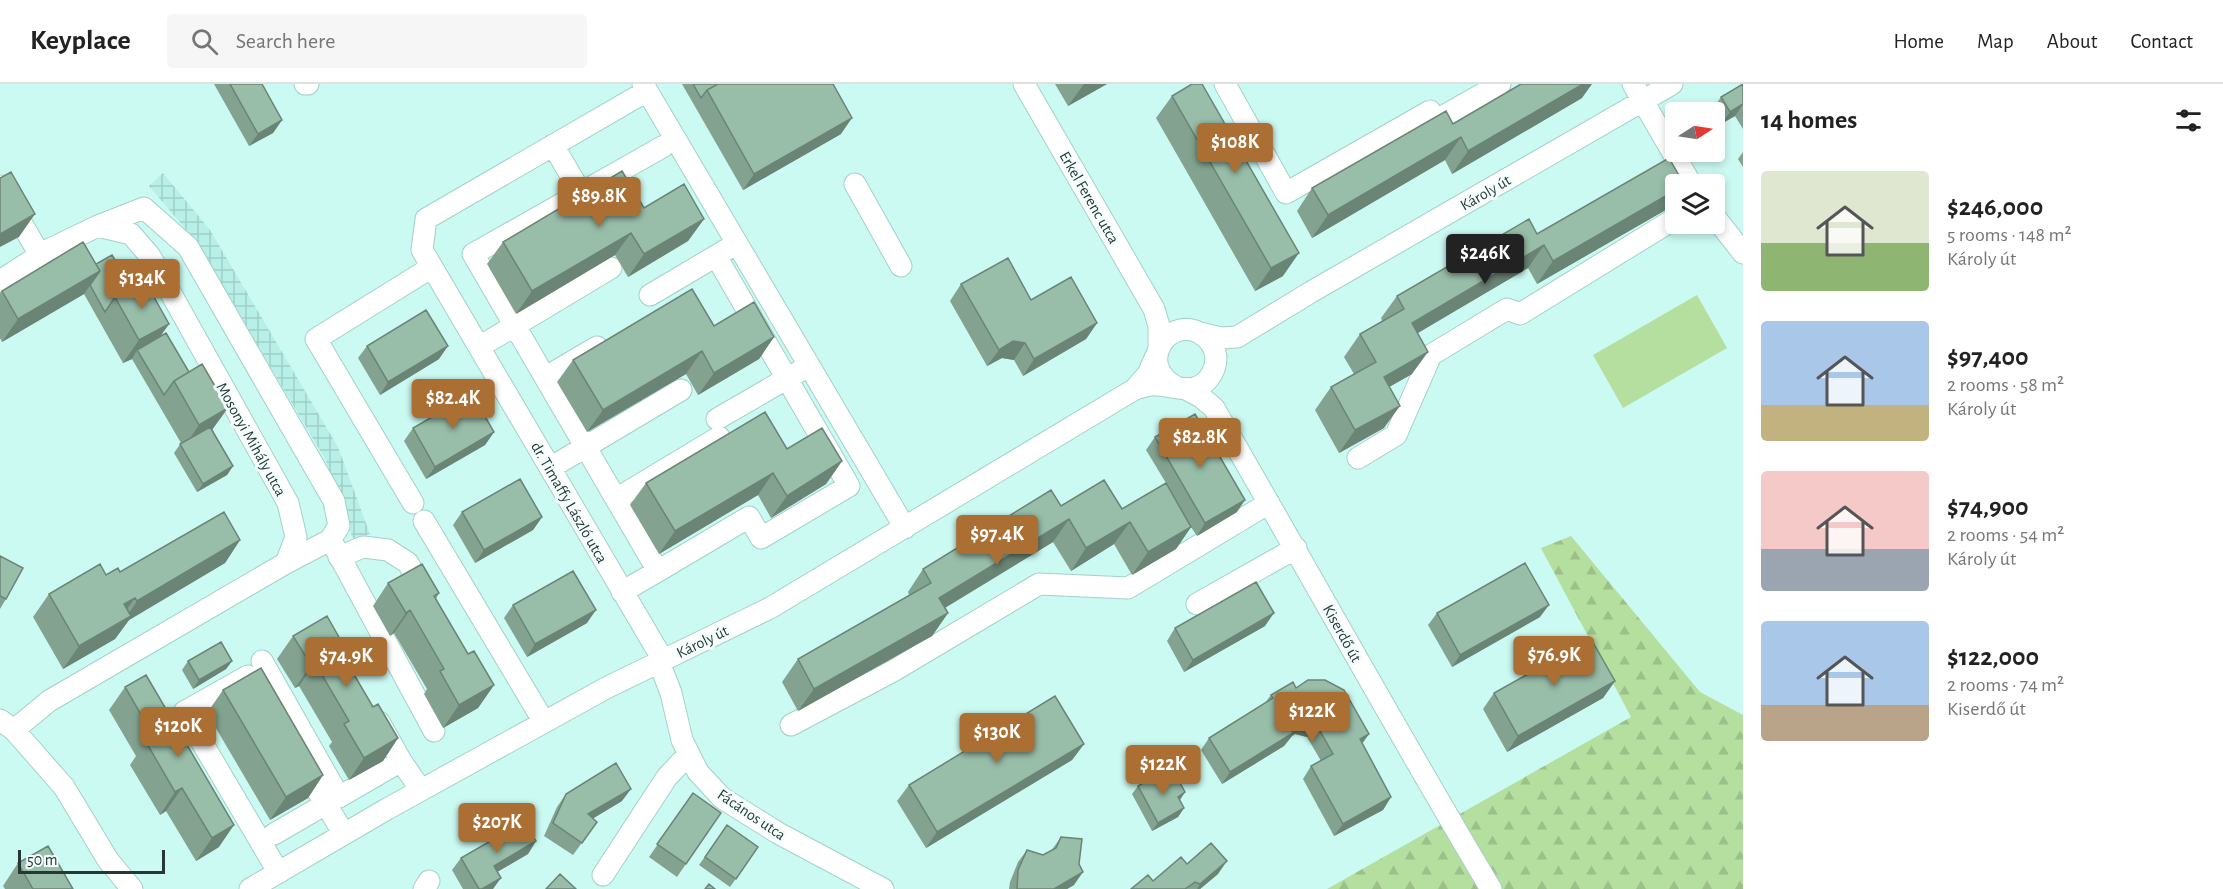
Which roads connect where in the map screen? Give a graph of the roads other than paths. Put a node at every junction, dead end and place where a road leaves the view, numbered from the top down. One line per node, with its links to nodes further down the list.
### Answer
1 (1024, 84): 25 (street, Erkel Ferenc utca)
2 (1225, 84): 3 (street)
3 (1500, 84)
4 (1672, 84): 6 (street, Károly út)
5 (645, 87): 7 (street, dr. Timaffy László utca); 16 (street, dr. Timaffy László utca)
6 (1638, 92): 9 (street); 29 (street, Károly út)
7 (553, 145): 12 (street); 21 (street, dr. Timaffy László utca)
8 (664, 146): 12 (street)
9 (1685, 174)
10 (855, 184): 20 (street)
11 (0, 186): 18 (street)
12 (581, 193): 26 (street)
13 (1665, 225): 41 (street)
14 (98, 226): 18 (street); 47 (street); 48 (street, Mosonyi Mihály utca)
15 (1725, 230): 17 (street)
16 (737, 244): 19 (street); 32 (street, dr. Timaffy László utca)
17 (1743, 254)
18 (40, 255): 23 (street)
19 (716, 256): 24 (street); 35 (street)
20 (901, 266)
21 (432, 267): 30 (street, dr. Timaffy László utca); 56 (street)
22 (611, 268): 26 (street)
23 (0, 281)
24 (650, 295)
25 (1155, 309): 27 (street, Erkel Ferenc utca); 31 (street, Erkel Ferenc utca)
26 (515, 325): 30 (street); 34 (street)
27 (1196, 332): 29 (street); 31 (street); 33 (street)
28 (617, 335): 34 (street)
29 (1237, 338): 33 (street, Károly út)
30 (479, 347): 42 (street, dr. Timaffy László utca)
31 (1158, 352): 36 (street, Károly út); 37 (street)
32 (809, 365): 35 (street); 45 (street, dr. Timaffy László utca)
33 (1214, 369): 37 (street); 39 (street, Kiserdő út)
34 (546, 377): 40 (street)
35 (787, 378): 43 (street); 49 (street)
36 (1135, 389): 37 (street, Károly út); 45 (street, Károly út)
37 (1183, 389): 39 (street, Kiserdő út)
38 (681, 390): 40 (street)
39 (1214, 408): 44 (street, Kiserdő út)
40 (586, 447): 42 (street); 43 (street)
41 (1358, 458)
42 (550, 468): 50 (street, dr. Timaffy László utca)
43 (616, 499): 49 (street)
44 (1269, 503): 46 (street, Kiserdő út); 58 (street)
45 (905, 528): 54 (street, Károly út)
46 (1296, 548): 51 (street); 70 (street, Kiserdő út)
47 (335, 549): 48 (street); 52 (street); 59 (street)
48 (286, 563): 57 (street)
49 (658, 571): 50 (street)
50 (622, 592): 54 (street, dr. Timaffy László utca)
51 (1197, 604)
52 (435, 613)
53 (262, 661): 61 (street)
54 (661, 661): 56 (street, Károly út); 60 (street, Fácános utca)
55 (368, 703): 61 (street)
56 (543, 722): 62 (street, Károly út)
57 (7, 725): 68 (street)
58 (791, 725)
59 (434, 731)
60 (689, 754): 66 (street); 69 (street, Fácános utca)
61 (401, 761): 62 (street)
62 (421, 790): 65 (street, Károly út)
63 (324, 805): 64 (street); 65 (street); 67 (street)
64 (274, 834)
65 (344, 834): 67 (street, Károly út)
66 (603, 875)
67 (264, 881)
68 (132, 889)
69 (883, 889)
70 (1491, 889)

